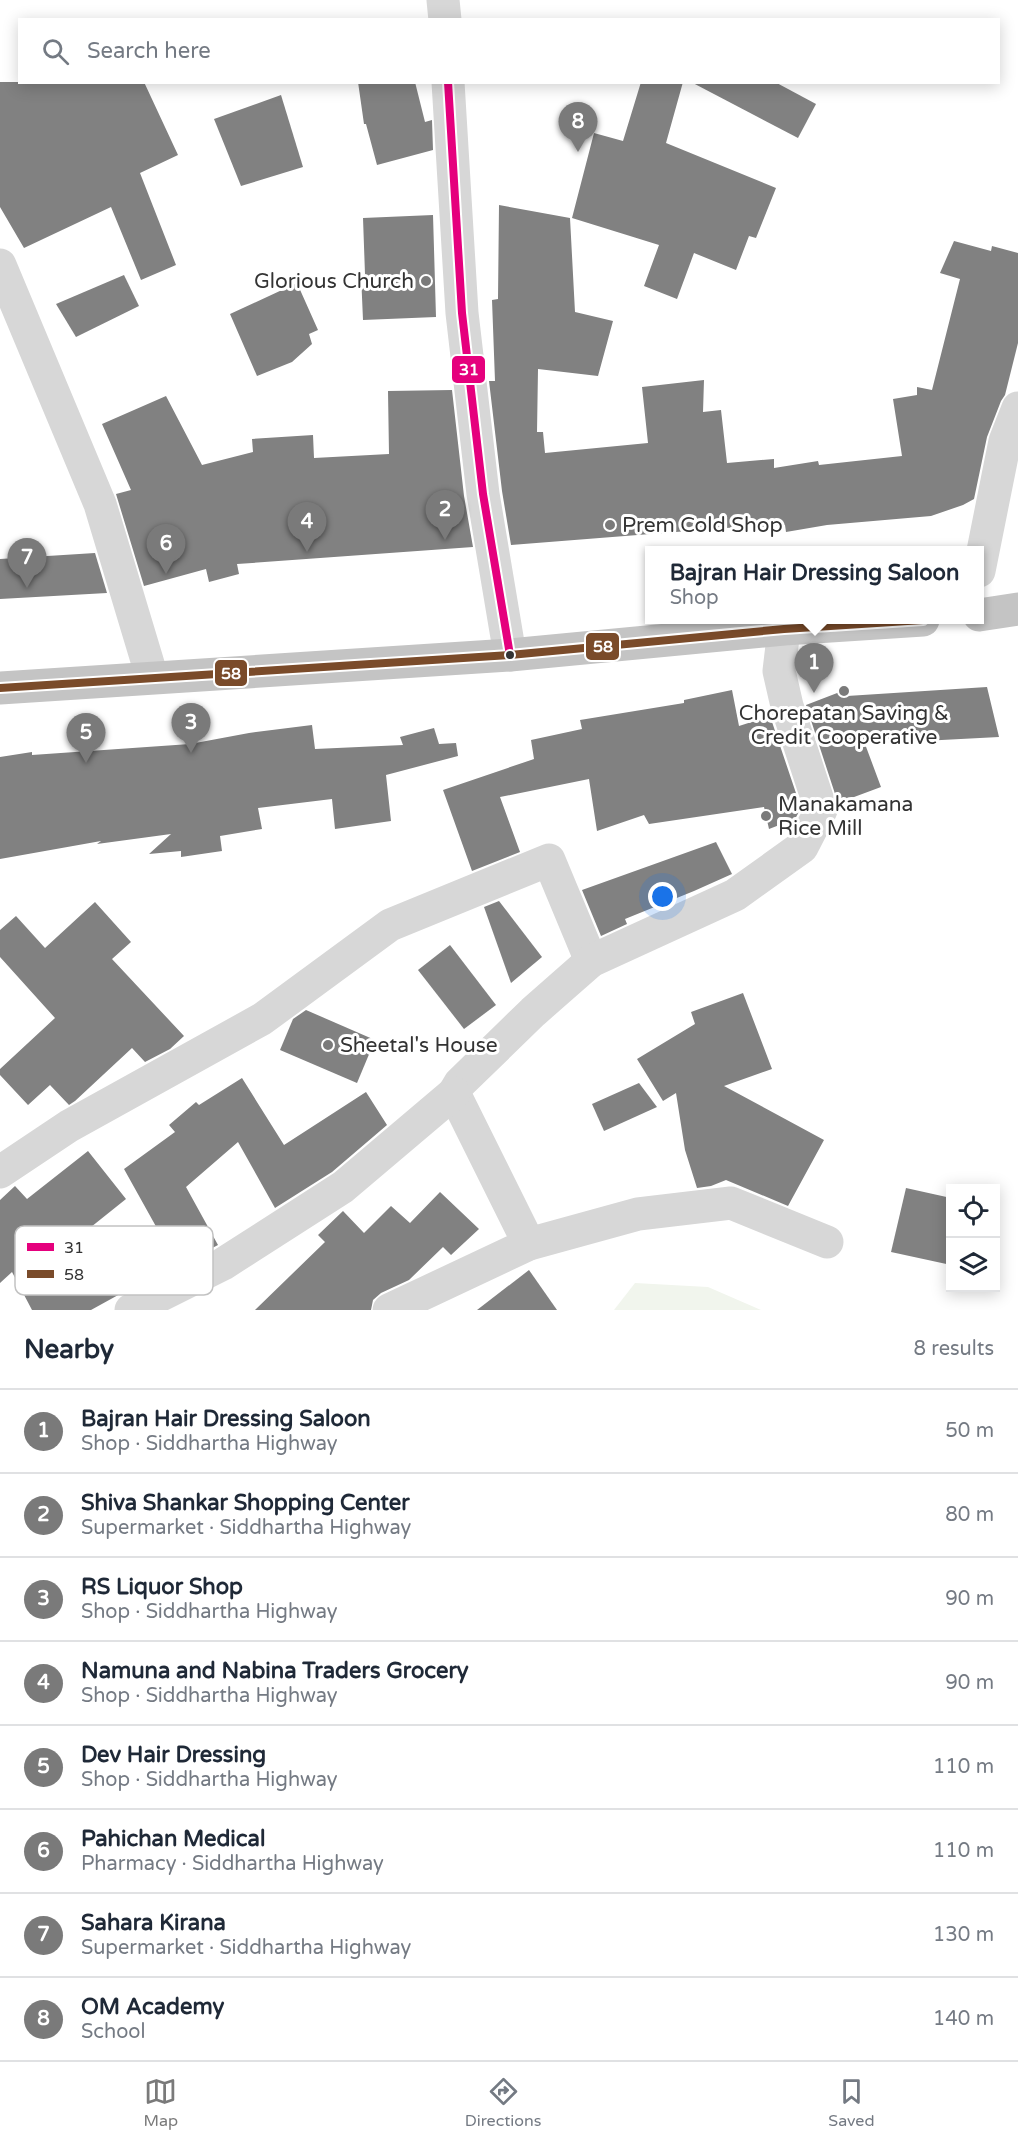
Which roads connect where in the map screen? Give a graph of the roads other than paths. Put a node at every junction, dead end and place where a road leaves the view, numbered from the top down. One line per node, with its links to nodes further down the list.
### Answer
1 (443, 0): 2 (street)
2 (444, 18)
3 (448, 84): 11 (street)
4 (0, 265): 12 (street)
5 (1018, 408): 6 (street)
6 (984, 546)
7 (1018, 609): 8 (highway)
8 (984, 614)
9 (861, 624): 10 (highway)
10 (784, 629): 11 (highway); 14 (street)
11 (510, 656): 12 (highway)
12 (152, 677): 13 (highway)
13 (0, 688)
14 (591, 961): 15 (street); 16 (street)
15 (454, 1093): 18 (street); 19 (street)
16 (0, 1173)
17 (827, 1242): 18 (street)
18 (529, 1244): 22 (street)
19 (213, 1269)
20 (160, 1295): 21 (street)
21 (130, 1310)
22 (389, 1310)

